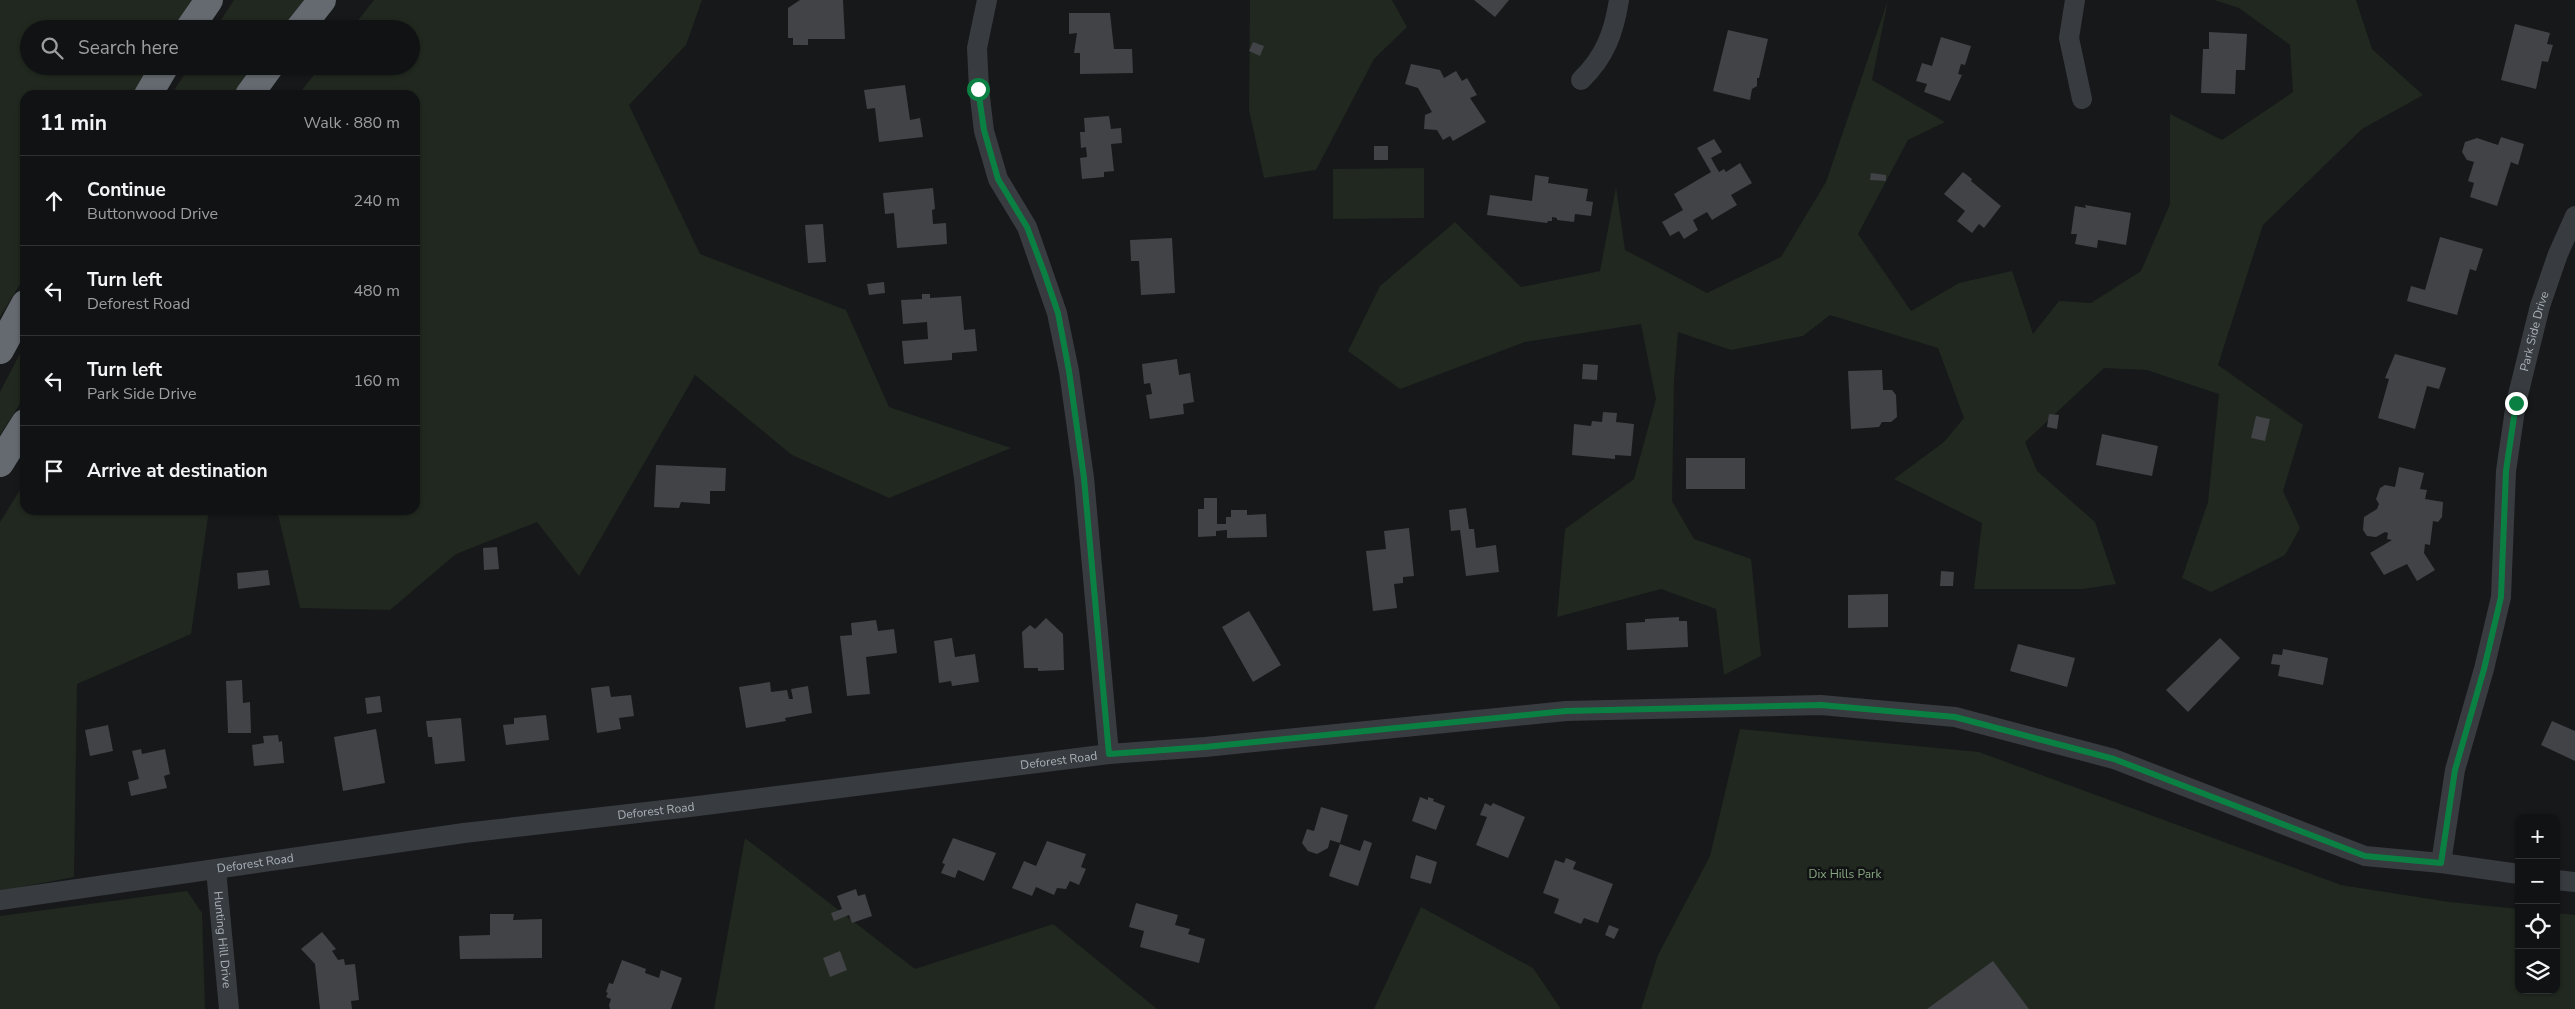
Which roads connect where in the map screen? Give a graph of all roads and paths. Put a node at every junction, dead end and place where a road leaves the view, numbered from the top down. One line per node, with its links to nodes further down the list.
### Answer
1 (209, 0): 6 (highway)
2 (322, 0): 7 (highway)
3 (987, 0): 19 (street)
4 (1619, 0): 10 (street)
5 (2075, 0): 13 (street)
6 (195, 20)
7 (306, 20)
8 (160, 75): 11 (highway)
9 (263, 75): 12 (highway)
10 (1580, 80)
11 (151, 90)
12 (253, 90)
13 (2082, 99)
14 (2575, 216): 20 (street, Park Side Drive)
15 (20, 313): 16 (highway)
16 (0, 350)
17 (20, 432): 18 (highway)
18 (0, 463)
19 (1109, 754): 20 (street, Deforest Road); 21 (street, Deforest Road)
20 (2441, 863): 22 (street, Deforest Road)
21 (216, 870): 25 (street, Deforest Road); 26 (street, Hunting Hill Drive)
22 (2515, 873)
23 (2560, 880): 24 (street)
24 (2575, 882)
25 (0, 900)
26 (229, 1009)

